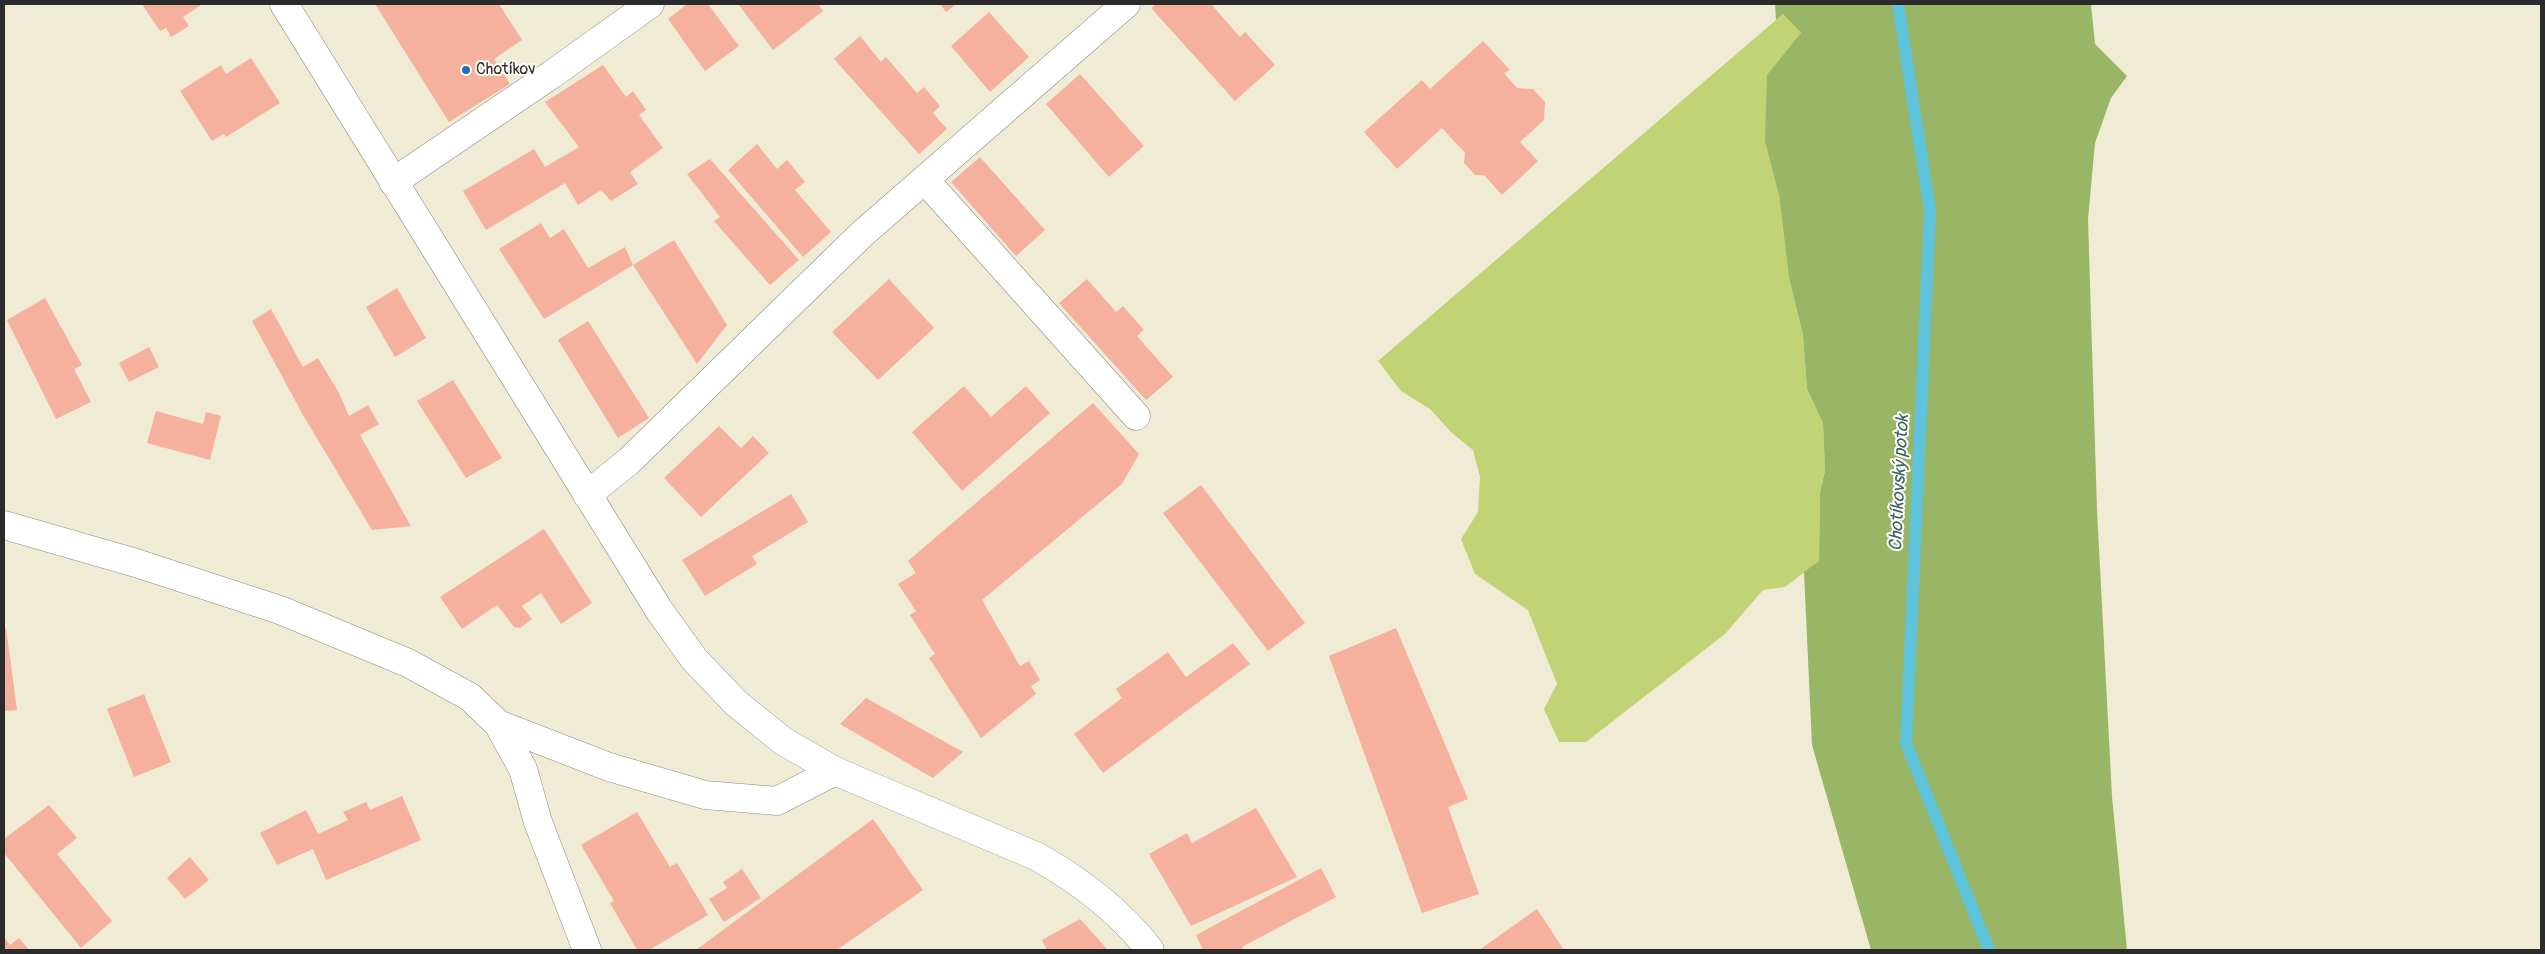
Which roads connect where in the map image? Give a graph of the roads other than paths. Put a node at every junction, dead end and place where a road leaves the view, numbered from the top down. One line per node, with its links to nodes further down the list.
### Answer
1 (284, 4): 5 (street)
2 (650, 4): 5 (street)
3 (1126, 4): 4 (street)
4 (925, 180): 6 (street); 7 (street)
5 (392, 182): 7 (street)
6 (1136, 416)
7 (587, 495): 10 (street)
8 (4, 524): 9 (street)
9 (498, 724): 10 (street); 11 (street)
10 (835, 771): 12 (street)
11 (587, 950)
12 (1150, 950)

